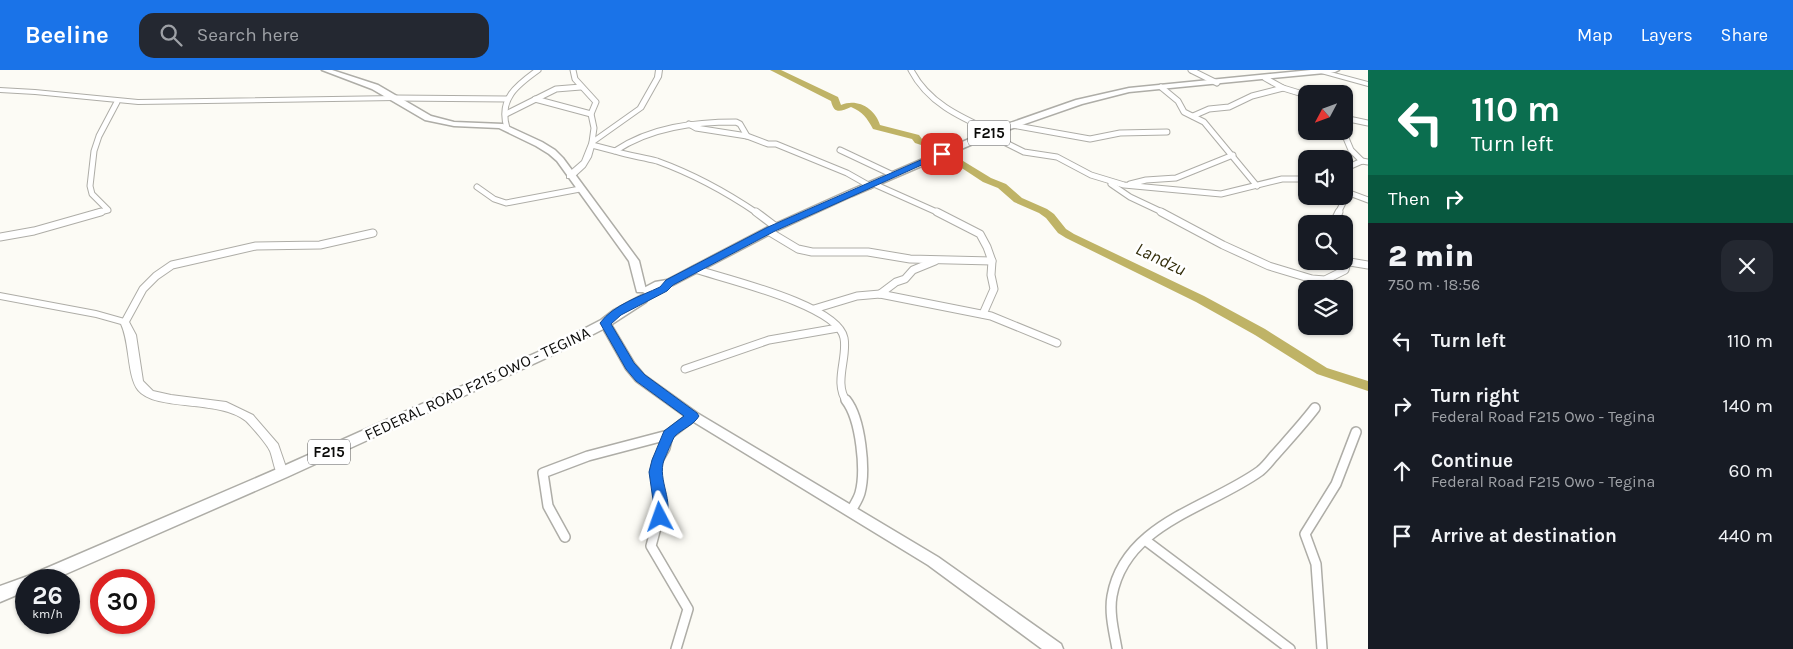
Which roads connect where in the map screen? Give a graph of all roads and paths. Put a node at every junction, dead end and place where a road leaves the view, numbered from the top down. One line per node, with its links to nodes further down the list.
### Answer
1 (325, 70): 18 (main road)
2 (538, 70): 20 (street)
3 (573, 70): 13 (street)
4 (659, 70): 34 (street)
5 (911, 70): 31 (street)
6 (1191, 70): 11 (street)
7 (1303, 70): 9 (street)
8 (1335, 70): 9 (main road, F215)
9 (1319, 73): 10 (main road, F215); 12 (street)
10 (1265, 78): 11 (main road, F215); 15 (street)
11 (1217, 83): 14 (main road, F215)
12 (1368, 84)
13 (581, 87): 19 (street); 23 (street)
14 (1161, 87): 24 (street); 28 (main road, F215)
15 (1283, 88): 17 (street); 24 (street)
16 (0, 90): 21 (street)
17 (1298, 93)
18 (395, 98): 20 (street); 21 (street); 29 (main road)
19 (535, 99): 22 (street); 23 (street)
20 (507, 100): 22 (street)
21 (117, 102): 53 (street)
22 (506, 114): 29 (street)
23 (591, 114): 34 (street)
24 (1193, 116): 37 (street)
25 (1353, 120): 26 (street)
26 (1368, 123)
27 (689, 124): 32 (street); 32 (street); 35 (street)
28 (1012, 125): 30 (street); 31 (main road, F215)
29 (507, 128): 41 (main road)
30 (1167, 132)
31 (990, 133): 40 (main road, F215); 43 (street)
32 (747, 136): 44 (street)
33 (1347, 140): 38 (street)
34 (592, 144): 35 (street); 41 (street)
35 (615, 150): 51 (street)
36 (840, 150): 40 (street)
37 (1233, 155): 45 (street); 46 (street)
38 (1365, 161): 39 (street)
39 (1353, 166)
40 (893, 175): 44 (main road, F215)
41 (570, 176): 48 (main road)
42 (1298, 179): 46 (street)
43 (1107, 181): 45 (street); 59 (street)
44 (872, 185): 51 (main road, F215); 55 (street)
45 (1124, 185): 46 (street)
46 (1257, 186)
47 (477, 187): 48 (street)
48 (580, 189): 60 (main road)
49 (1353, 195): 50 (street)
50 (1368, 200)
51 (772, 229): 54 (street); 58 (main road, F215)
52 (373, 233): 65 (street)
53 (0, 237)
54 (937, 260): 55 (street); 61 (street)
55 (992, 261): 64 (street)
56 (1353, 263): 57 (street)
57 (1368, 265)
58 (695, 269): 60 (main road, F215); 63 (street)
59 (1345, 270)
60 (643, 294): 66 (main road, FEDERAL ROAD F215 OWO - TEGINA / F215)
61 (880, 294): 63 (street); 64 (street)
62 (0, 296): 65 (street)
63 (814, 309): 67 (street)
64 (983, 314): 68 (street)
65 (125, 322): 74 (street)
66 (605, 323): 71 (main road); 74 (main road, FEDERAL ROAD F215 OWO - TEGINA / F215)
67 (838, 328): 69 (street); 75 (street)
68 (1057, 343)
69 (685, 369)
70 (1314, 408): 77 (street)
71 (693, 416): 73 (street); 75 (main road)
72 (1356, 432): 85 (street)
73 (668, 434): 76 (street); 81 (street)
74 (282, 473): 78 (main road, FEDERAL ROAD F215 OWO - TEGINA / F215)
75 (851, 511): 82 (main road)
76 (565, 537)
77 (1145, 540): 83 (street); 84 (street)
78 (59, 569)
79 (15, 589): 80 (main road)
80 (1, 596)
81 (676, 649)
82 (1055, 649)
83 (1117, 649)
84 (1290, 649)
85 (1322, 649)

